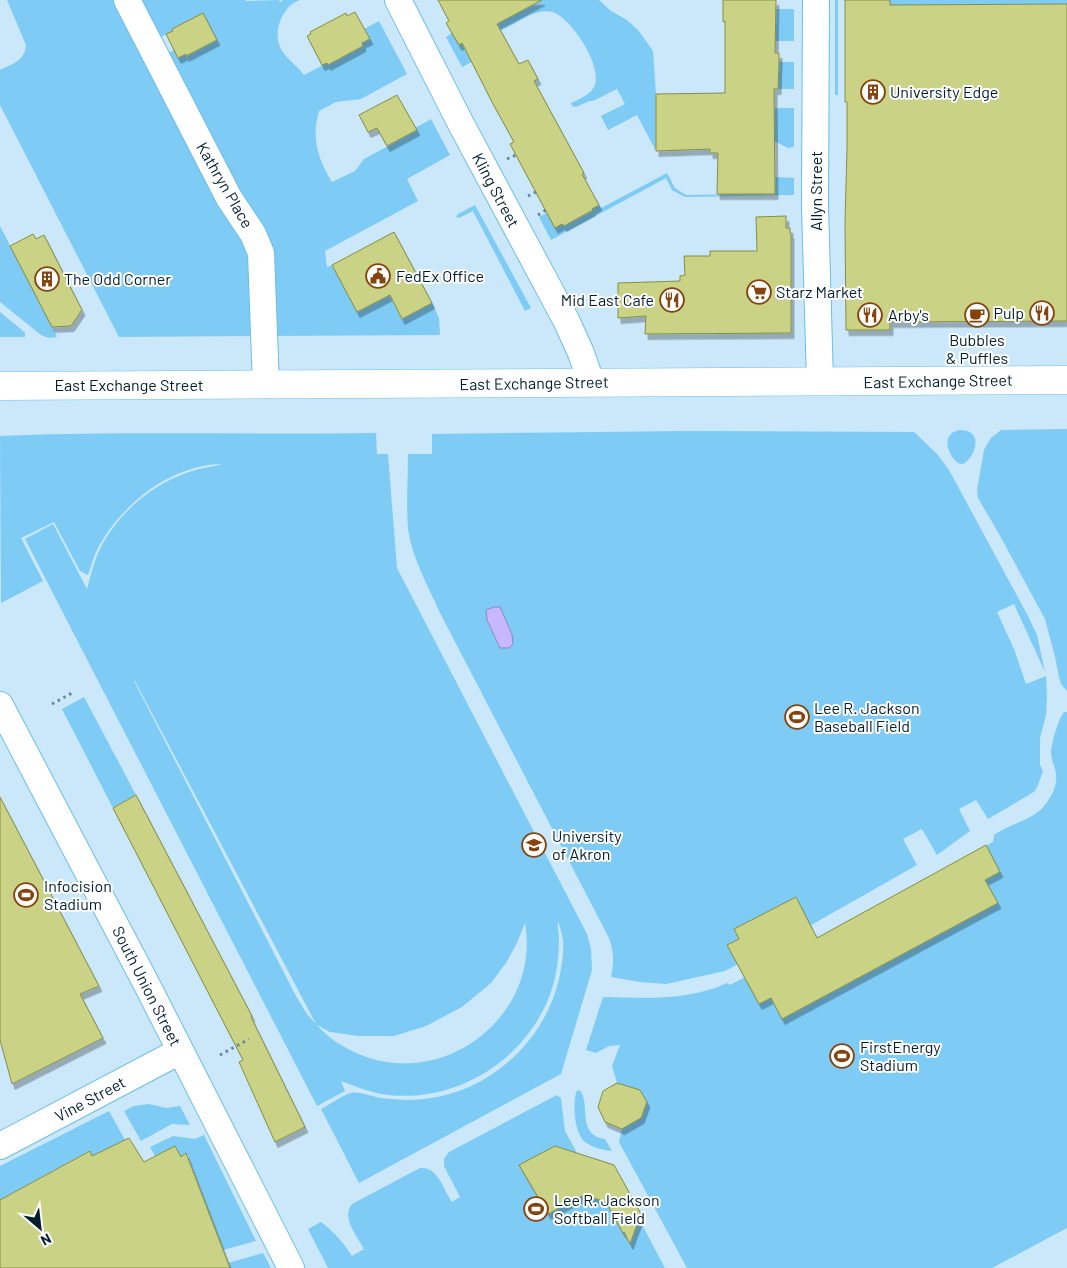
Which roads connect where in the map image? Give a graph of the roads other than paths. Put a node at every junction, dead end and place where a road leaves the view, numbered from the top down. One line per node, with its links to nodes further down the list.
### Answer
1 (128, 0): 7 (street, Kathryn Place)
2 (398, 0): 5 (street, Kling Street)
3 (816, 0): 6 (street, Allyn Street)
4 (1067, 380): 6 (main road, East Exchange Street)
5 (591, 382): 6 (main road, East Exchange Street); 7 (main road, East Exchange Street)
6 (820, 382)
7 (266, 385): 8 (main road, East Exchange Street)
8 (0, 386)
9 (0, 706): 10 (street, South Union Street)
10 (180, 1051): 11 (street, Vine Street); 12 (street, South Union Street)
11 (0, 1146)
12 (291, 1268)

